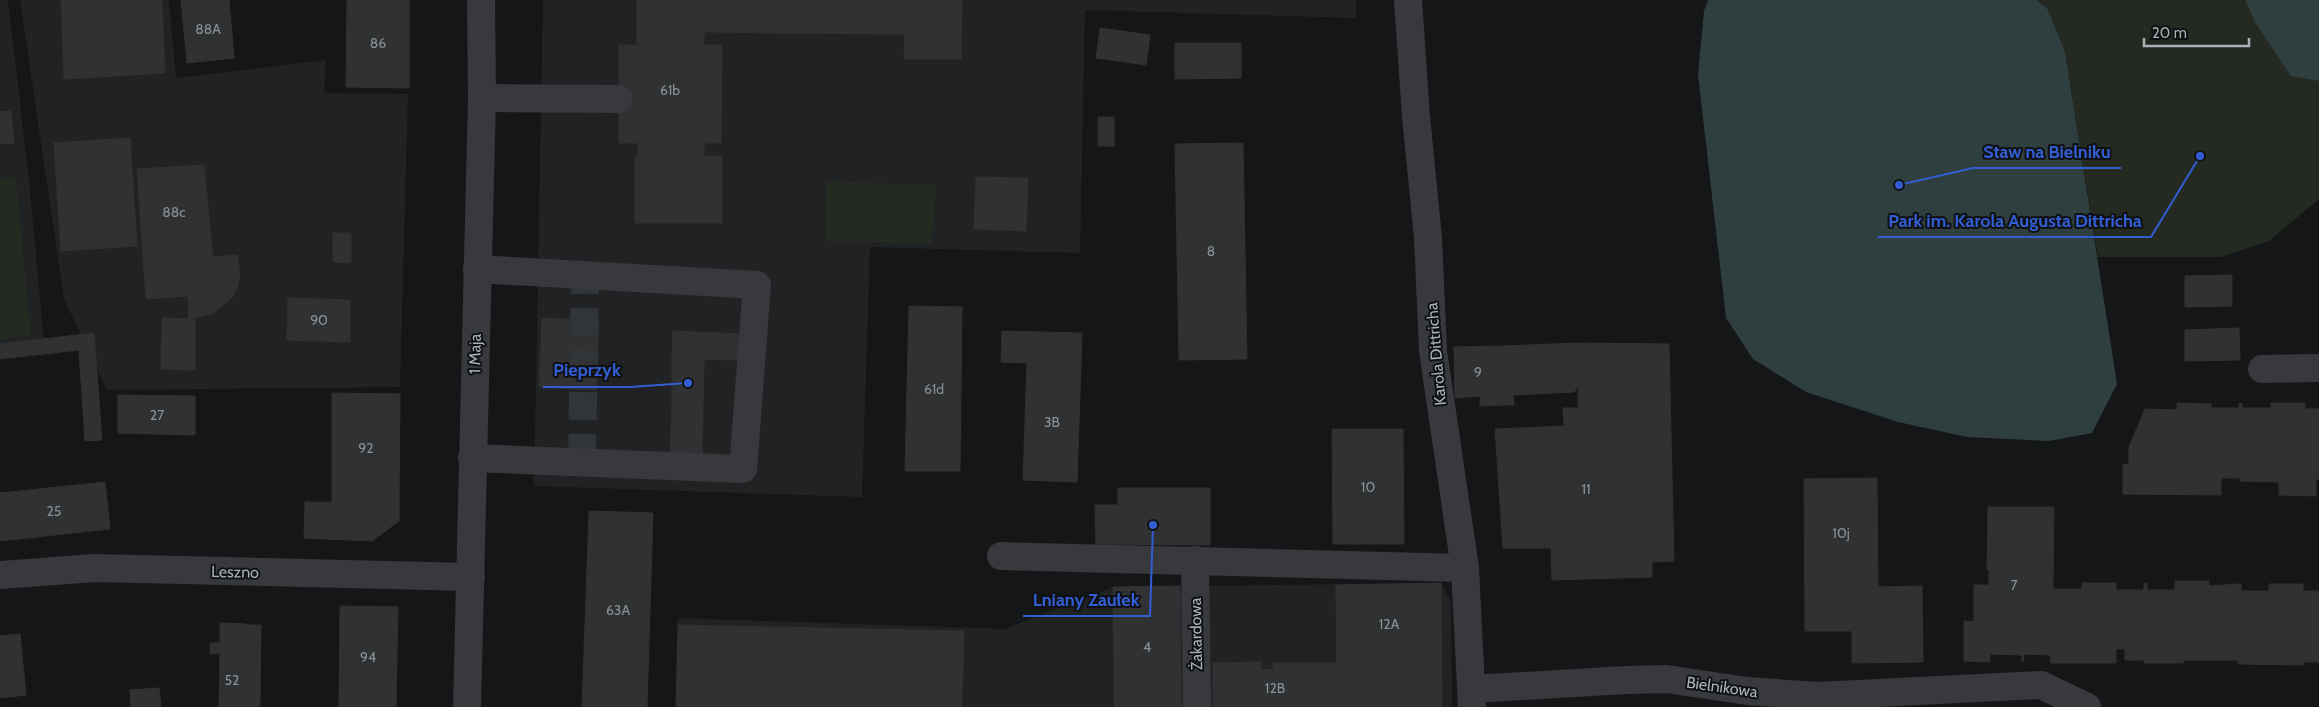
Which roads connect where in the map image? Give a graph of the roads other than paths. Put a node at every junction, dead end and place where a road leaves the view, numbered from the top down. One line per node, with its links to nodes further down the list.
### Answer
1 (482, 0): 3 (street, 1 Maja)
2 (1408, 0): 11 (street, Karola Dittricha)
3 (482, 98): 4 (street); 5 (street, 1 Maja)
4 (618, 99)
5 (477, 269): 8 (street, 1 Maja); 8 (street)
6 (2319, 368): 7 (street)
7 (2262, 369)
8 (472, 458): 13 (street, 1 Maja)
9 (1001, 556): 10 (street)
10 (1194, 560): 11 (street); 17 (street, Żakardowa)
11 (1465, 568): 14 (street, Karola Dittricha)
12 (0, 575): 13 (street, Leszno)
13 (471, 577): 16 (street, 1 Maja)
14 (1472, 698): 15 (street, Bielnikowa)
15 (1817, 702): 18 (street, Bielnikowa)
16 (467, 707)
17 (1197, 707)
18 (2087, 707)

